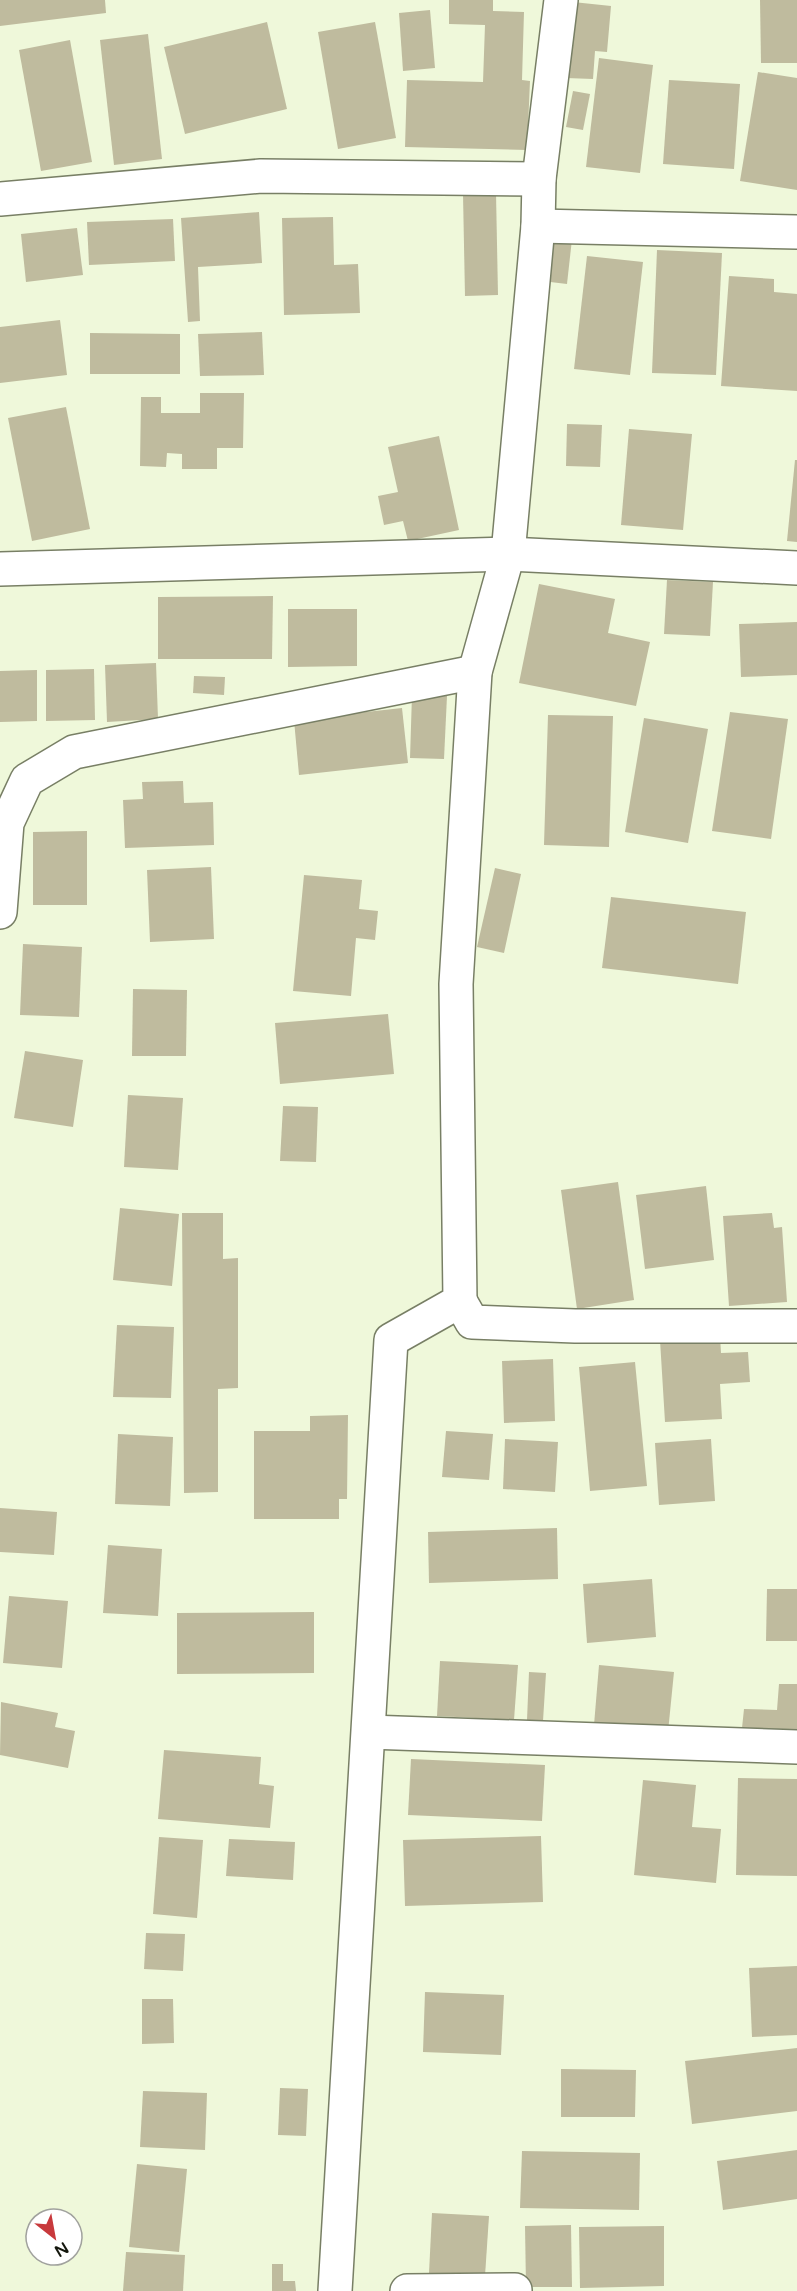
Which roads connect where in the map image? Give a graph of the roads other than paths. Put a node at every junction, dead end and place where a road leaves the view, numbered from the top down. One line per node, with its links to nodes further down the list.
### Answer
1 (561, 0): 2 (street)
2 (539, 180): 3 (street); 4 (street)
3 (0, 199)
4 (538, 226): 5 (street); 6 (street)
5 (797, 232)
6 (508, 554): 7 (street); 8 (street); 9 (street)
7 (797, 568)
8 (0, 569)
9 (475, 672): 10 (street); 11 (street)
10 (0, 912)
11 (460, 1301): 12 (street); 13 (street)
12 (797, 1326)
13 (369, 1732): 14 (street); 16 (street)
14 (797, 1747)
15 (515, 2290): 17 (street)
16 (335, 2291)
17 (407, 2291)

